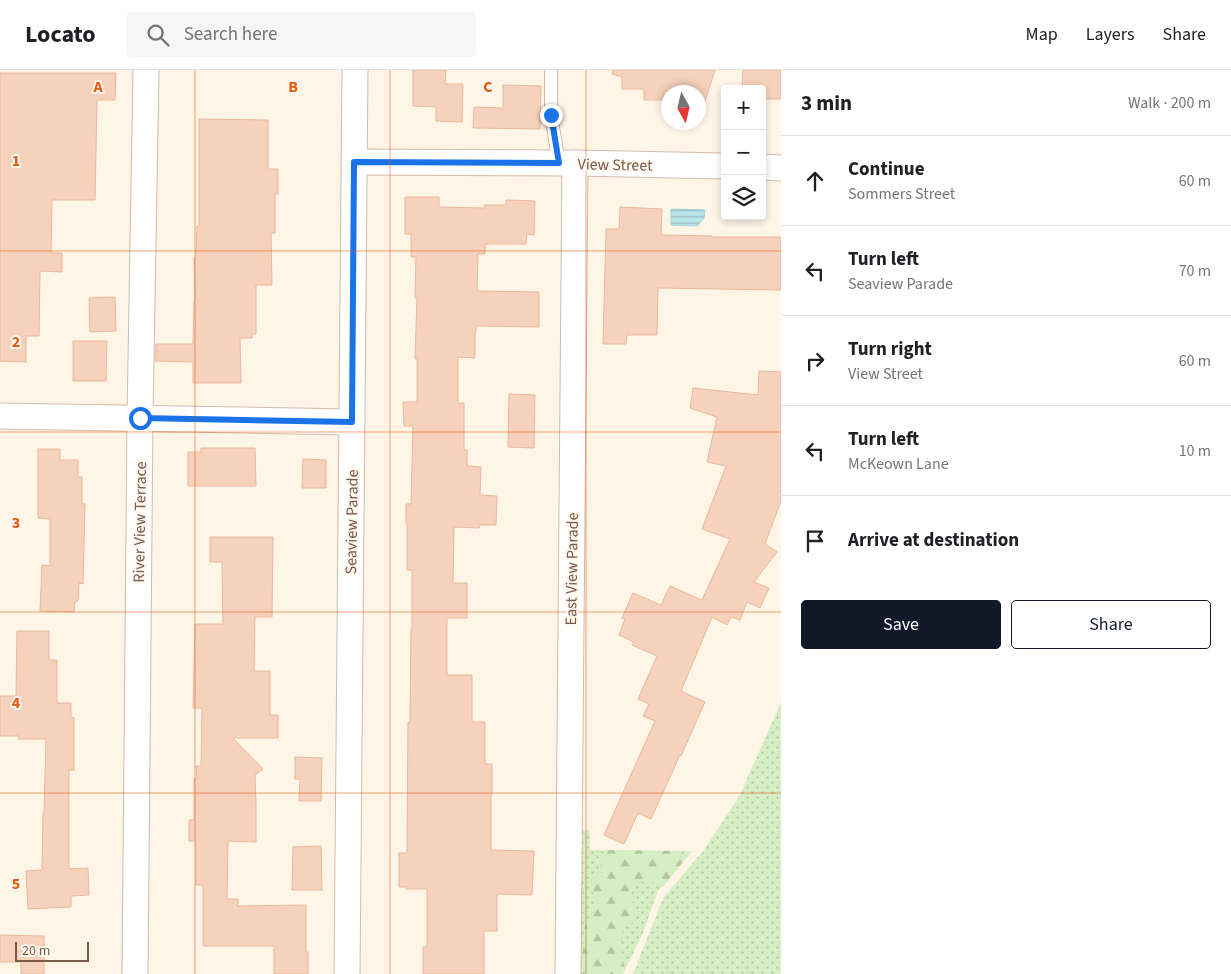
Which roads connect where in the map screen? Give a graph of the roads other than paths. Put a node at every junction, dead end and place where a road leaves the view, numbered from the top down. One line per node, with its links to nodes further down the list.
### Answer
1 (146, 70): 10 (street, River View Terrace)
2 (355, 70): 4 (street, Seaview Parade)
3 (551, 70): 5 (lane)
4 (354, 162): 5 (street, View Street); 11 (street, Seaview Parade)
5 (567, 163): 6 (street, View Street); 14 (street, East View Parade)
6 (721, 166)
7 (766, 167): 8 (street)
8 (781, 168)
9 (0, 416): 10 (street)
10 (140, 418): 11 (street); 12 (street, River View Terrace)
11 (352, 422): 13 (street, Seaview Parade)
12 (135, 974)
13 (347, 974)
14 (568, 974)

